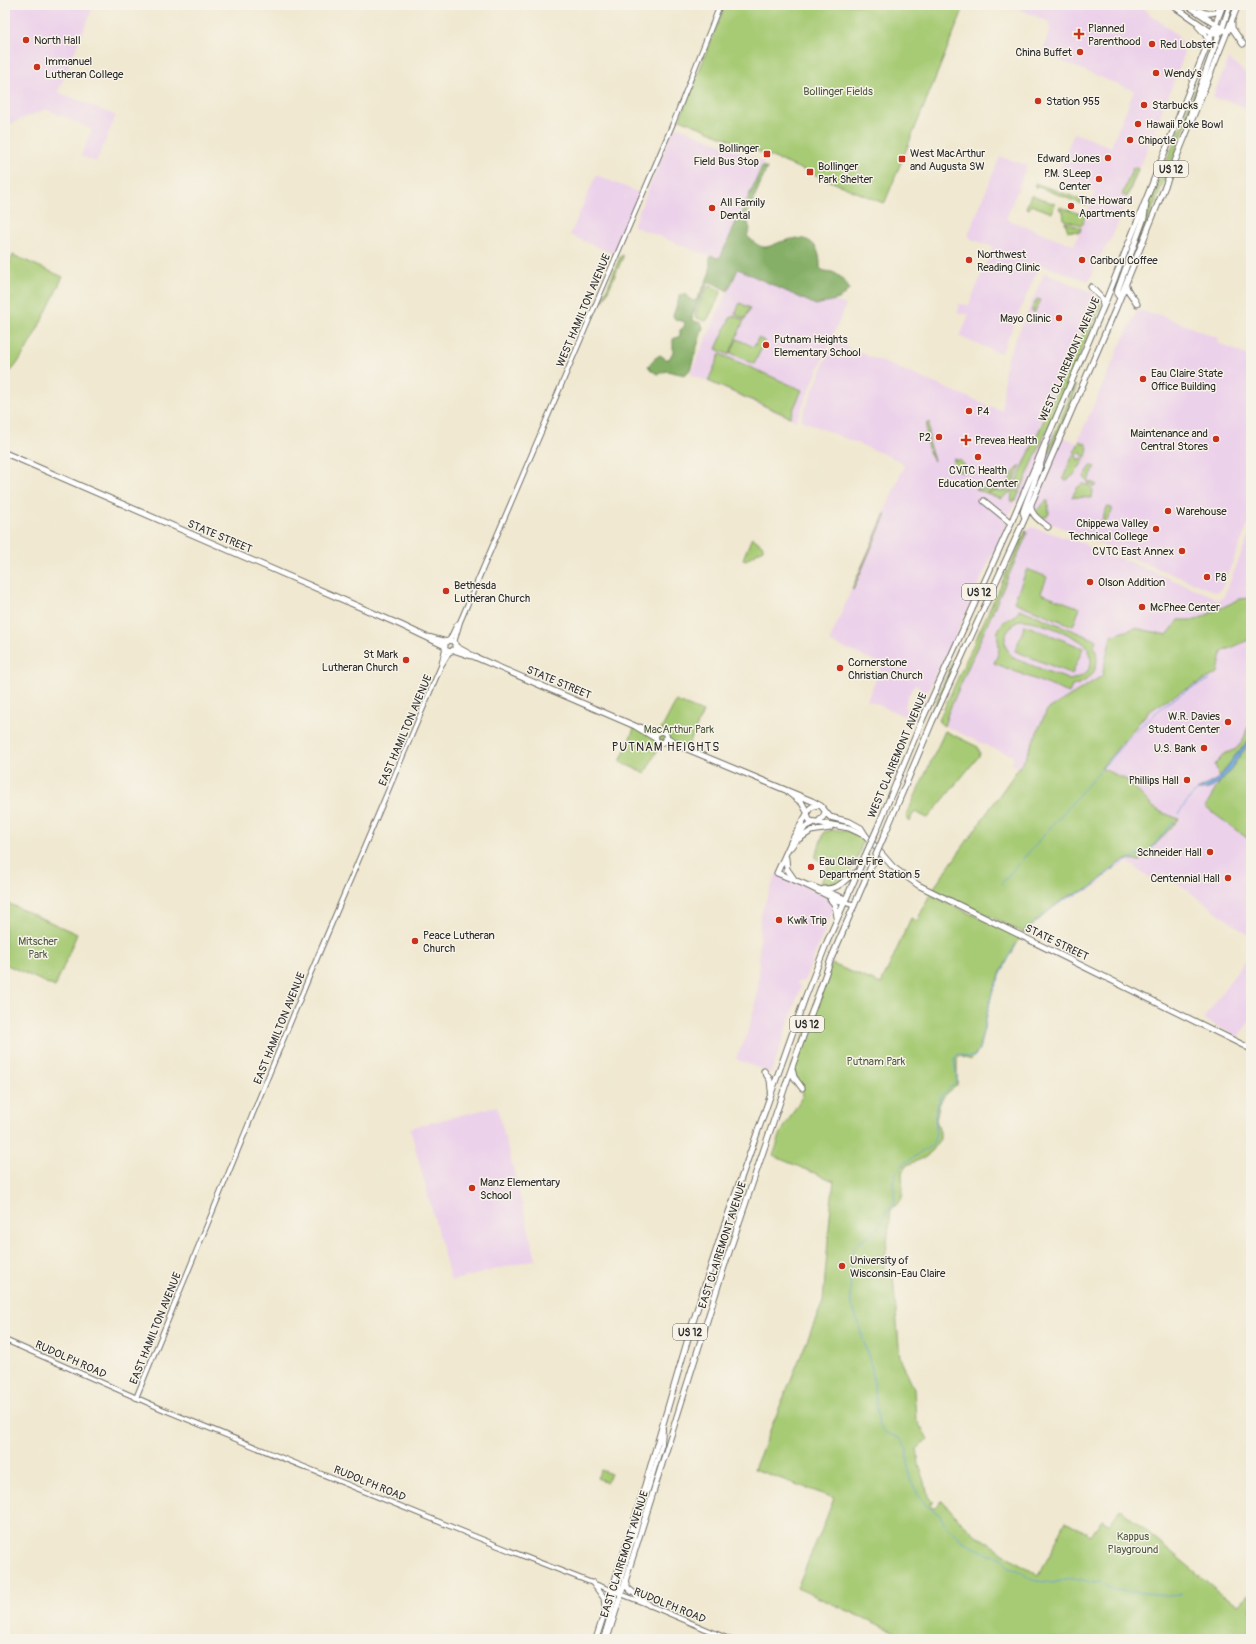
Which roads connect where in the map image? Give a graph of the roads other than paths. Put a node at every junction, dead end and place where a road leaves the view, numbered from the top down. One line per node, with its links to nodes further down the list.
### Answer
1 (720, 5): 30 (street, WEST HAMILTON AVENUE)
2 (1188, 5): 3 (main road); 9 (main road)
3 (1220, 5)
4 (1223, 5): 9 (main road, WEST CLAIREMONT AVENUE / US 12)
5 (1230, 5): 10 (main road)
6 (1238, 5): 8 (main road, WEST CLAIREMONT AVENUE / US 12)
7 (1173, 6): 11 (main road); 13 (main road)
8 (1233, 17): 10 (main road, WEST CLAIREMONT AVENUE / US 12); 15 (main road)
9 (1215, 24): 10 (main road); 11 (main road, WEST CLAIREMONT AVENUE / US 12); 12 (main road)
10 (1224, 31): 14 (main road, WEST CLAIREMONT AVENUE / US 12)
11 (1212, 32): 12 (main road); 13 (main road, WEST CLAIREMONT AVENUE / US 12)
12 (1218, 37): 14 (main road); 16 (main road)
13 (1209, 41): 17 (main road, WEST CLAIREMONT AVENUE / US 12)
14 (1223, 41): 16 (main road, WEST CLAIREMONT AVENUE / US 12)
15 (1243, 44)
16 (1186, 133): 18 (main road, WEST CLAIREMONT AVENUE / US 12)
17 (1147, 197): 20 (main road); 22 (main road, WEST CLAIREMONT AVENUE / US 12)
18 (1126, 284): 20 (main road, WEST CLAIREMONT AVENUE / US 12); 21 (main road)
19 (1091, 287): 22 (main road)
20 (1120, 298): 26 (main road, WEST CLAIREMONT AVENUE / US 12)
21 (1137, 304)
22 (1103, 307): 23 (main road, WEST CLAIREMONT AVENUE / US 12)
23 (1046, 439): 27 (main road); 28 (main road, WEST CLAIREMONT AVENUE / US 12)
24 (5, 453): 30 (main road, STATE STREET)
25 (984, 501): 28 (main road)
26 (1031, 504): 27 (main road, WEST CLAIREMONT AVENUE / US 12); 29 (main road)
27 (1025, 518): 42 (main road, WEST CLAIREMONT AVENUE / US 12, bridge)
28 (1011, 523): 43 (main road, WEST CLAIREMONT AVENUE / US 12, bridge)
29 (1048, 527)
30 (450, 646): 31 (main road, STATE STREET); 57 (street, EAST HAMILTON AVENUE)
31 (656, 735): 32 (main road); 32 (main road)
32 (665, 739): 33 (main road)
33 (787, 792): 34 (main road); 36 (main road)
34 (819, 805): 35 (main road); 36 (main road)
35 (825, 812): 37 (main road); 39 (main road, STATE STREET)
36 (807, 813): 37 (main road); 41 (main road)
37 (814, 823): 38 (main road, STATE STREET); 40 (main road)
38 (841, 827): 39 (main road, STATE STREET); 40 (main road)
39 (866, 836): 51 (main road, STATE STREET)
40 (796, 841): 41 (main road)
41 (787, 852): 44 (main road); 44 (main road)
42 (872, 864): 49 (main road, EAST CLAIREMONT AVENUE / US 12)
43 (859, 871): 46 (main road); 48 (main road, EAST CLAIREMONT AVENUE / US 12)
44 (796, 881): 45 (main road)
45 (804, 884): 46 (main road); 47 (main road)
46 (821, 888): 48 (main road)
47 (828, 897): 48 (main road); 50 (main road)
48 (844, 902): 49 (main road); 50 (main road, EAST CLAIREMONT AVENUE / US 12)
49 (853, 906): 52 (main road, EAST CLAIREMONT AVENUE / US 12)
50 (837, 920): 55 (main road, EAST CLAIREMONT AVENUE / US 12)
51 (1251, 1049)
52 (792, 1067): 54 (main road); 59 (main road, EAST CLAIREMONT AVENUE / US 12)
53 (764, 1071): 55 (main road)
54 (802, 1088)
55 (772, 1092): 58 (main road, EAST CLAIREMONT AVENUE / US 12)
56 (5, 1340): 57 (street, RUDOLPH ROAD)
57 (136, 1398): 60 (street, RUDOLPH ROAD)
58 (663, 1427): 61 (main road, EAST CLAIREMONT AVENUE / US 12); 62 (street)
59 (628, 1575): 62 (main road, EAST CLAIREMONT AVENUE / US 12); 63 (main road)
60 (593, 1583): 61 (street, RUDOLPH ROAD); 64 (main road)
61 (612, 1591): 62 (street, RUDOLPH ROAD); 64 (main road, EAST CLAIREMONT AVENUE / US 12); 66 (street)
62 (622, 1595): 63 (street, RUDOLPH ROAD); 67 (main road, EAST CLAIREMONT AVENUE / US 12)
63 (649, 1605): 68 (street, RUDOLPH ROAD)
64 (605, 1612): 65 (main road, EAST CLAIREMONT AVENUE / US 12)
65 (596, 1639)
66 (603, 1639)
67 (607, 1639)
68 (729, 1639)

